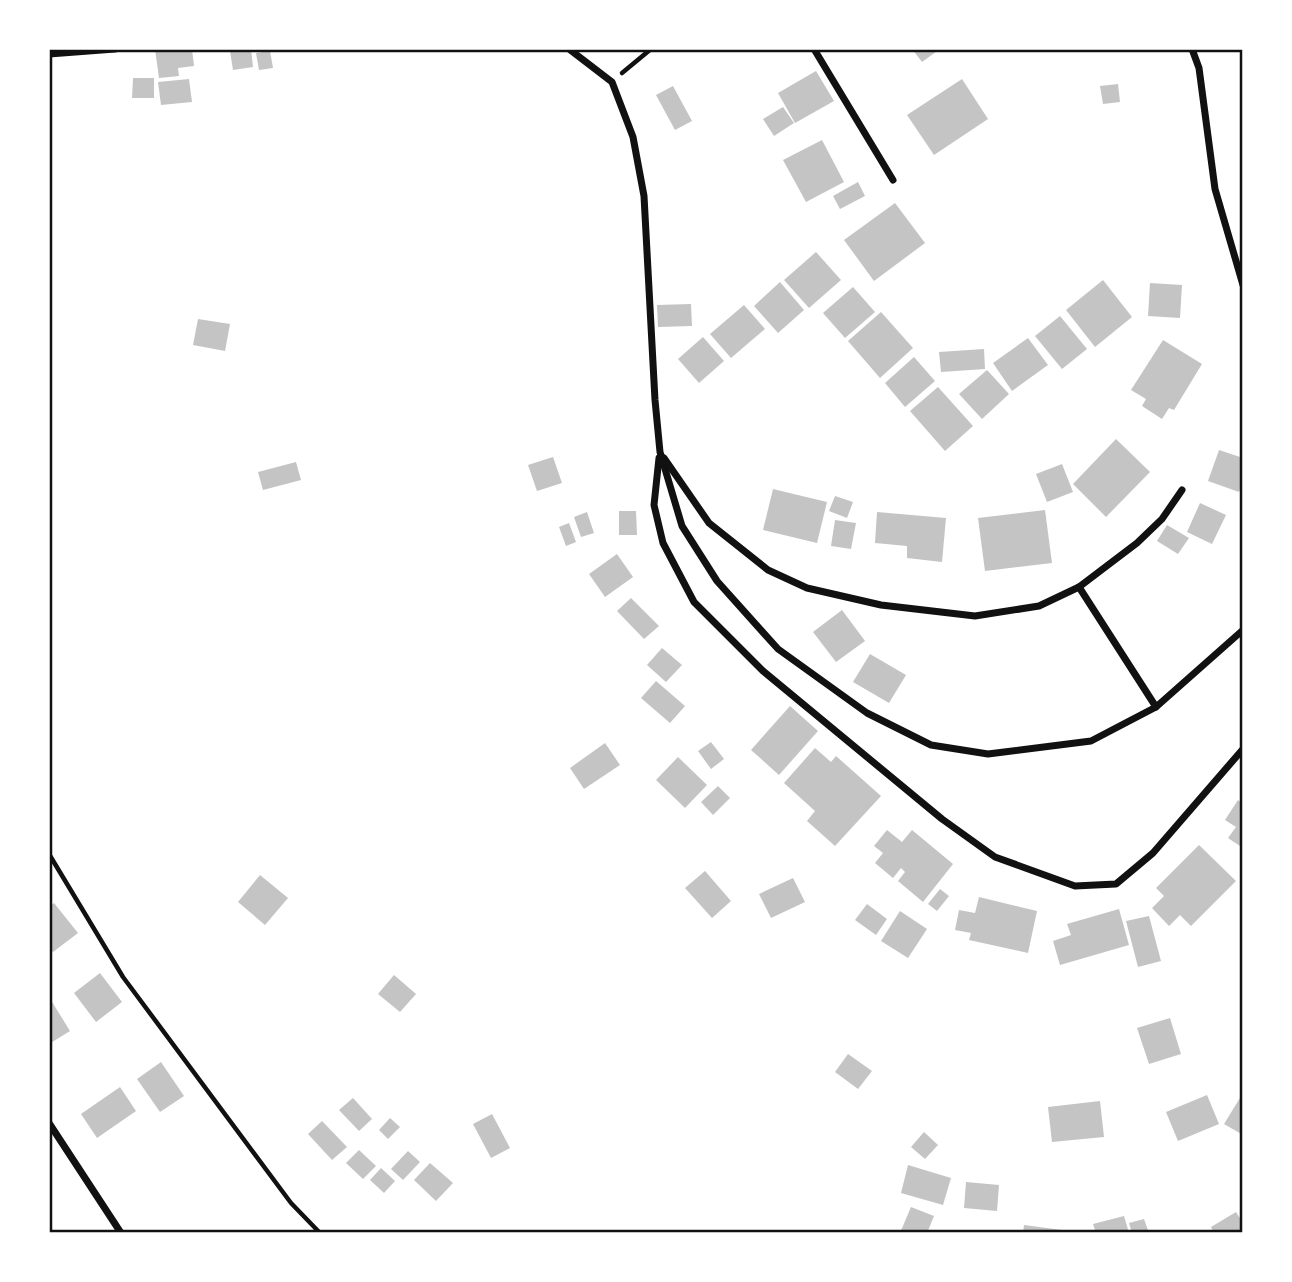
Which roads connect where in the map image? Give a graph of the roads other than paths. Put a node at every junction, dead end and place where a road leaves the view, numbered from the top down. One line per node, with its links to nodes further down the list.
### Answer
1 (115, 49): 5 (street)
2 (569, 49): 9 (street)
3 (814, 49): 6 (street)
4 (1192, 49): 7 (street)
5 (49, 54)
6 (893, 180)
7 (1241, 275): 8 (street)
8 (1243, 285)
9 (660, 452): 11 (street); 13 (street); 14 (street)
10 (1182, 490): 11 (street)
11 (1079, 587): 13 (street)
12 (1243, 631): 13 (street)
13 (1156, 707)
14 (1243, 749)
15 (49, 1123): 16 (street)
16 (121, 1233)

